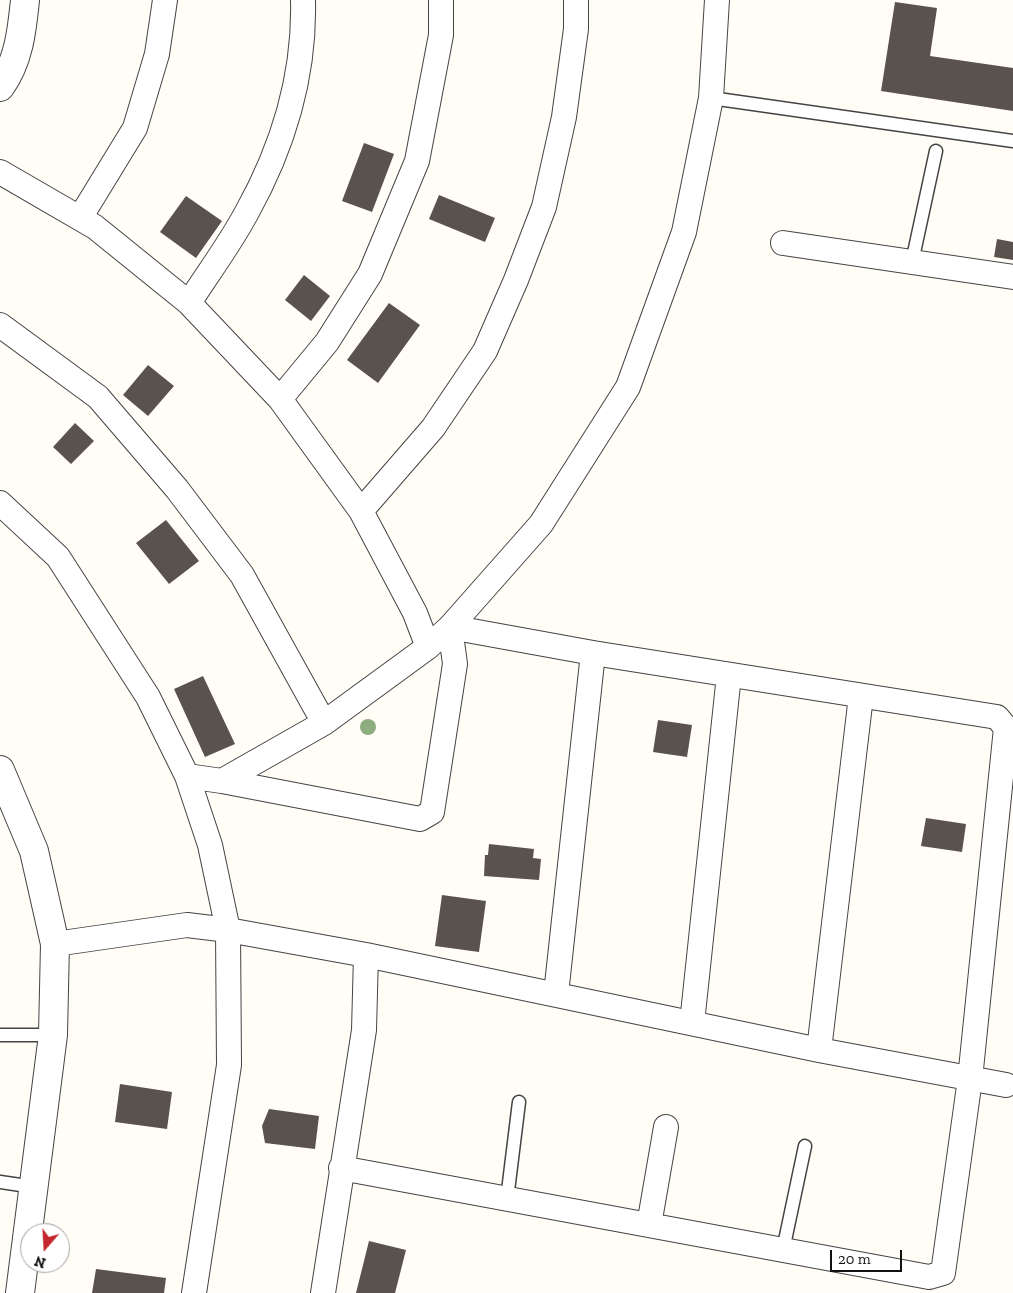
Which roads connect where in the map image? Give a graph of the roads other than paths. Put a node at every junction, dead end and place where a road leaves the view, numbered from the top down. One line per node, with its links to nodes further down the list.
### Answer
1 (25, 0): 7 (street)
2 (165, 0): 12 (street)
3 (303, 0): 16 (street)
4 (441, 0): 18 (street)
5 (576, 0): 20 (street)
6 (717, 0): 8 (street)
7 (0, 87)
8 (710, 98): 9 (lane); 21 (street)
9 (1013, 142)
10 (936, 151): 14 (lane)
11 (0, 172): 12 (street)
12 (80, 218): 16 (street)
13 (783, 243): 14 (street)
14 (912, 262): 15 (street)
15 (1013, 278)
16 (189, 302): 18 (street)
17 (0, 325): 26 (street)
18 (280, 398): 20 (street)
19 (0, 503): 28 (street)
20 (361, 511): 22 (street)
21 (450, 627): 22 (street); 23 (street); 29 (street)
22 (428, 647): 26 (street)
23 (593, 653): 24 (street); 33 (street)
24 (729, 675): 25 (street); 34 (street)
25 (861, 696): 37 (street); 38 (street)
26 (324, 723): 29 (street)
27 (0, 770): 31 (street)
28 (187, 776): 29 (street); 30 (street)
29 (222, 781)
30 (228, 930): 31 (street); 32 (street); 50 (street)
31 (55, 944): 36 (street)
32 (366, 955): 33 (street); 43 (street)
33 (556, 994): 34 (street)
34 (692, 1023): 37 (street)
35 (0, 1035): 36 (lane)
36 (53, 1035): 45 (street)
37 (819, 1050): 38 (street)
38 (970, 1079): 39 (street); 48 (street)
39 (1006, 1085)
40 (519, 1102): 46 (lane)
41 (666, 1126): 47 (street)
42 (805, 1146): 48 (lane)
43 (341, 1168): 46 (street); 51 (street)
44 (0, 1182): 45 (lane)
45 (34, 1187): 49 (street)
46 (507, 1199): 47 (street)
47 (649, 1226): 48 (street)
48 (784, 1250)
49 (20, 1293)
50 (194, 1293)
51 (323, 1293)

